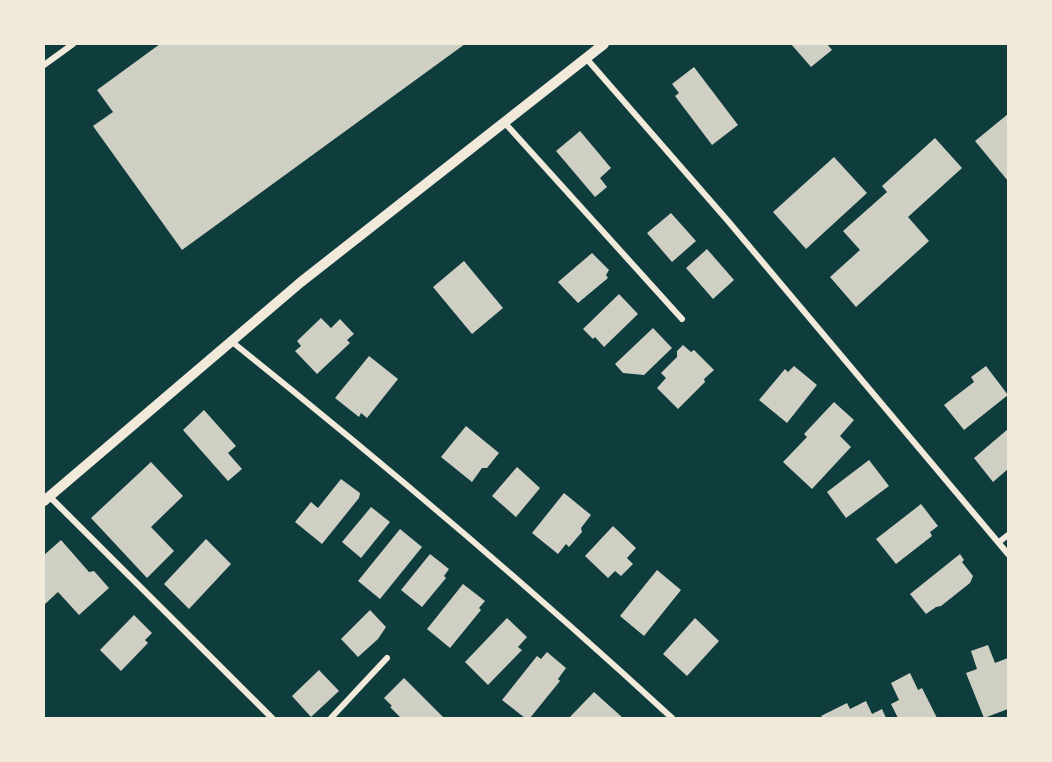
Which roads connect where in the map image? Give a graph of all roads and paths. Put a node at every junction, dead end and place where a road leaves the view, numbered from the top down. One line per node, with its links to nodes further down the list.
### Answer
1 (73, 44): 4 (street)
2 (604, 44): 3 (street)
3 (586, 58): 5 (street); 10 (street)
4 (44, 65)
5 (504, 122): 6 (street); 7 (street)
6 (682, 319)
7 (231, 341): 8 (street); 15 (street)
8 (46, 498): 13 (street)
9 (1008, 535): 10 (street)
10 (999, 542): 11 (street)
11 (1008, 554)
12 (387, 658): 14 (street)
13 (272, 718)
14 (331, 718)
15 (672, 718)

